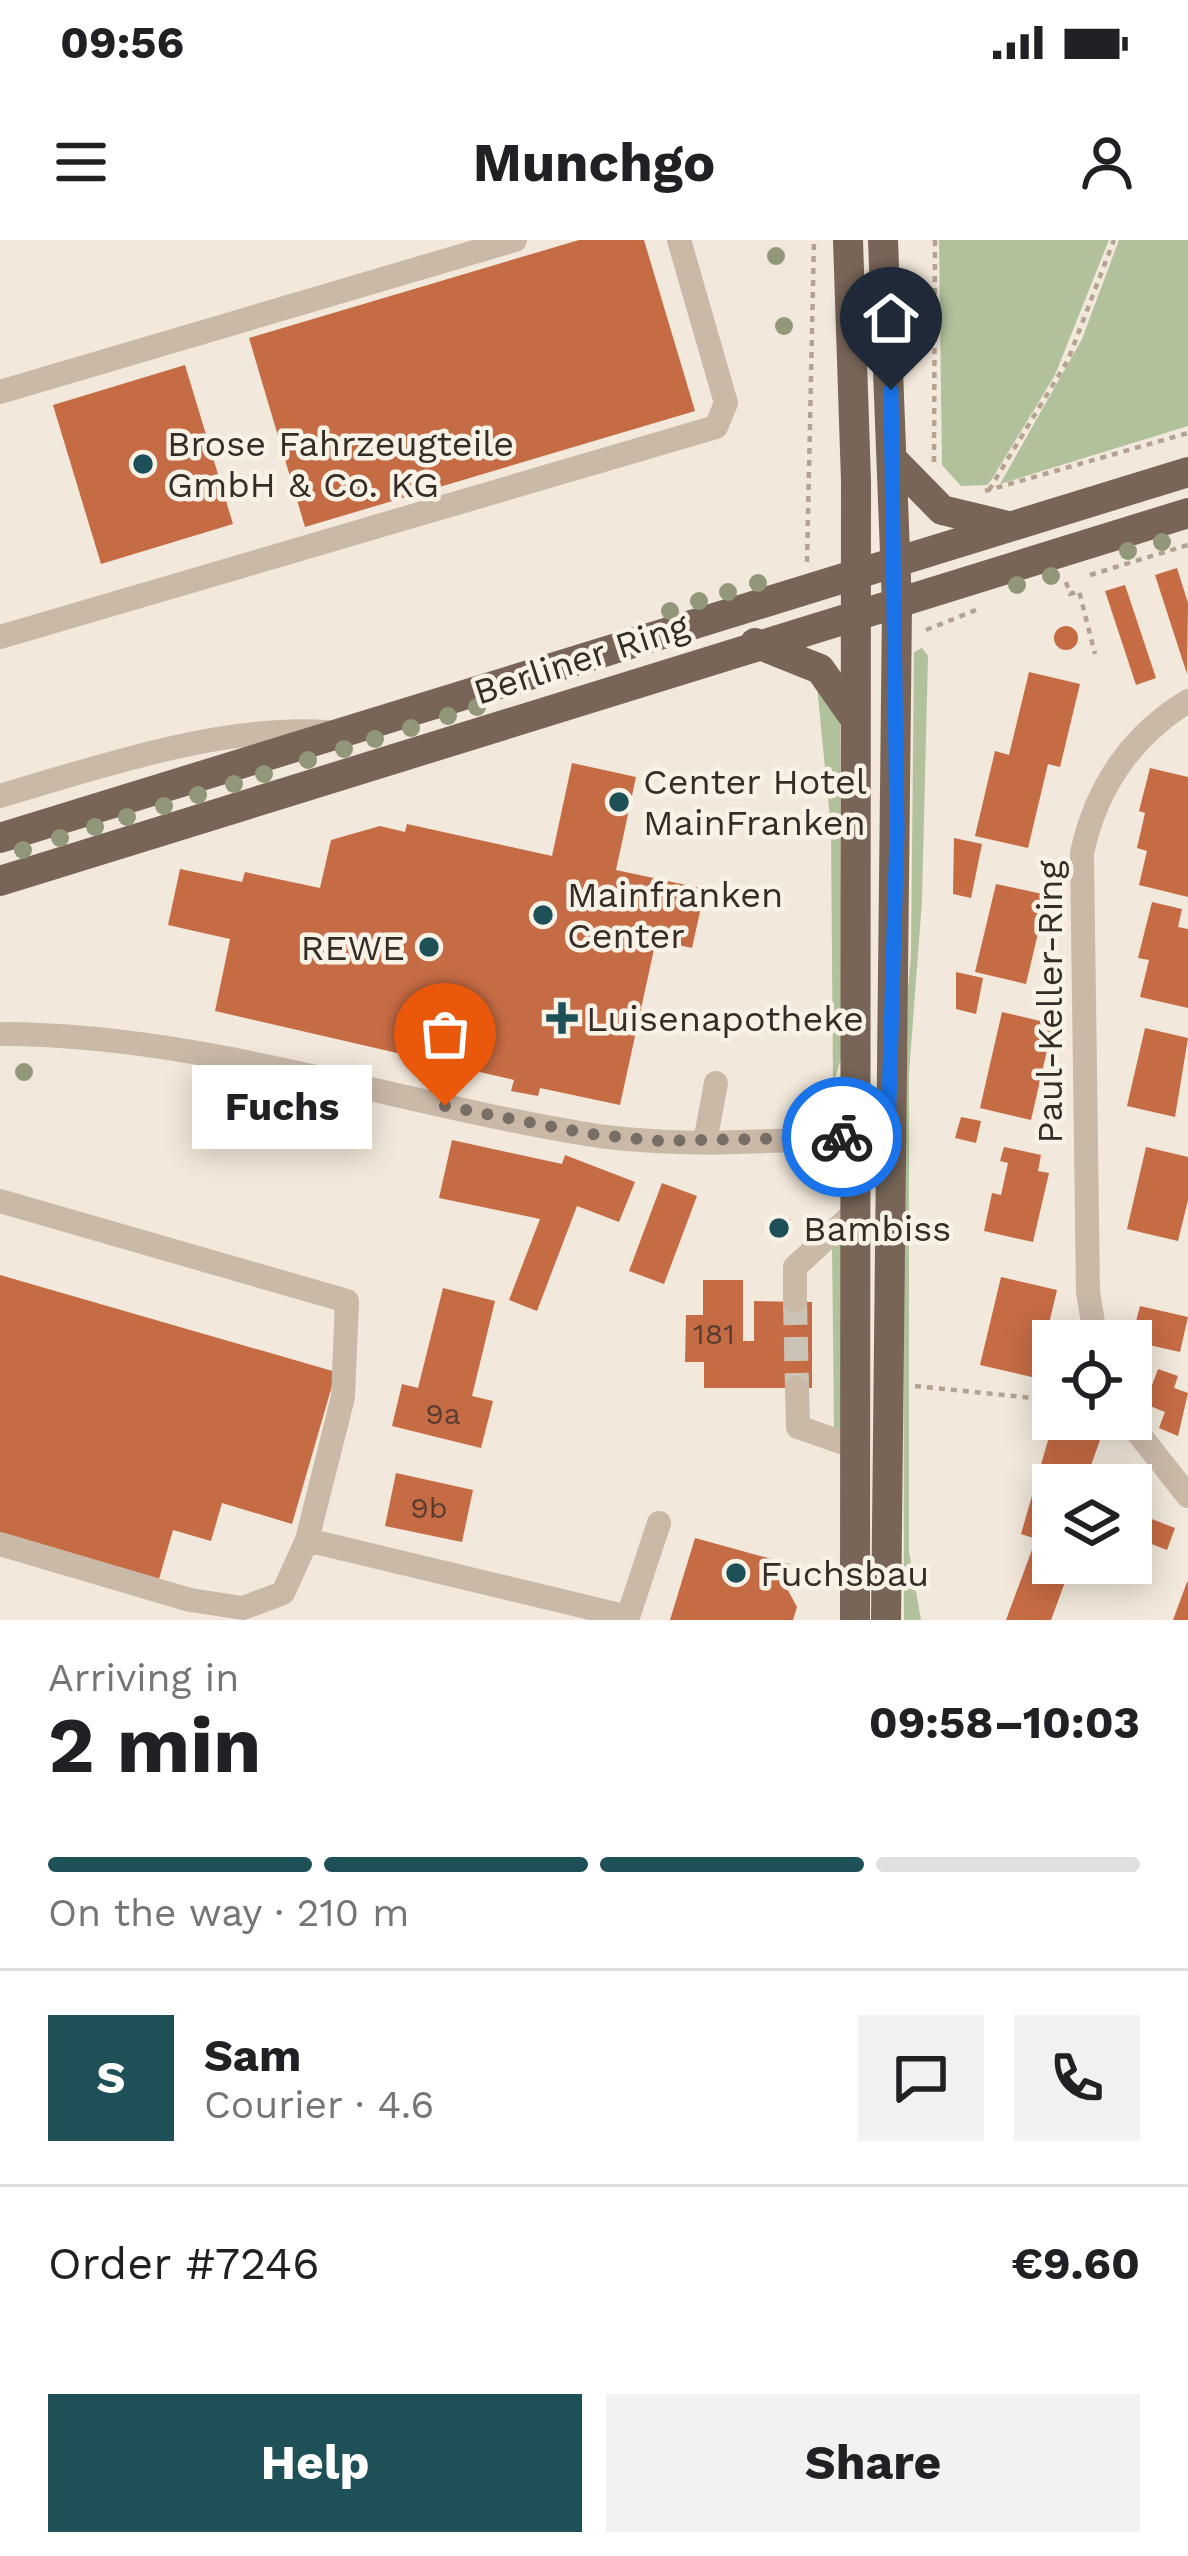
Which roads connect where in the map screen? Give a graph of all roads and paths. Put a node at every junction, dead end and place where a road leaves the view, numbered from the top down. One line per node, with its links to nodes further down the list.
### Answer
1 (515, 240): 8 (street)
2 (679, 240): 26 (street)
3 (814, 240): 21 (path)
4 (848, 240): 19 (main road)
5 (883, 240): 10 (main road)
6 (934, 240): 11 (path)
7 (1114, 240): 13 (path)
8 (0, 392)
9 (1188, 433): 13 (path)
10 (893, 460): 16 (main road); 18 (main road)
11 (937, 470)
12 (1188, 472): 16 (main road, Berliner Ring)
13 (989, 490): 14 (path)
14 (970, 493)
15 (1188, 513): 23 (main road, Berliner Ring)
16 (1010, 526): 18 (main road, Berliner Ring)
17 (1188, 545): 20 (path)
18 (896, 560): 19 (main road, Berliner Ring); 23 (main road)
19 (856, 572): 21 (main road, Berliner Ring); 25 (main road)
20 (1087, 575)
21 (812, 587): 32 (main road, Berliner Ring)
22 (1046, 587): 29 (path)
23 (897, 604): 25 (main road, Berliner Ring); 27 (main road)
24 (985, 605): 27 (path)
25 (856, 615): 28 (main road, Berliner Ring); 31 (main road)
26 (0, 637)
27 (896, 637): 38 (main road)
28 (755, 644): 31 (main road); 35 (main road, Berliner Ring)
29 (1094, 653)
30 (1188, 700): 44 (street, Paul-Keller-Ring)
31 (856, 721): 39 (main road)
32 (335, 732): 33 (street); 34 (main road, Berliner Ring)
33 (0, 796)
34 (0, 838)
35 (0, 881)
36 (0, 1034): 40 (street)
37 (716, 1083): 40 (street)
38 (888, 1136): 39 (street); 55 (main road)
39 (855, 1137): 40 (street); 42 (main road)
40 (705, 1142)
41 (0, 1201): 52 (street)
42 (855, 1212): 43 (street); 49 (main road)
43 (796, 1301)
44 (1093, 1320)
45 (916, 1386): 47 (path)
46 (797, 1388): 49 (street)
47 (1032, 1398)
48 (1144, 1440): 50 (street)
49 (855, 1447): 54 (main road)
50 (1188, 1496)
51 (659, 1523): 52 (street)
52 (307, 1540): 53 (street)
53 (0, 1544)
54 (855, 1620)
55 (886, 1620)

